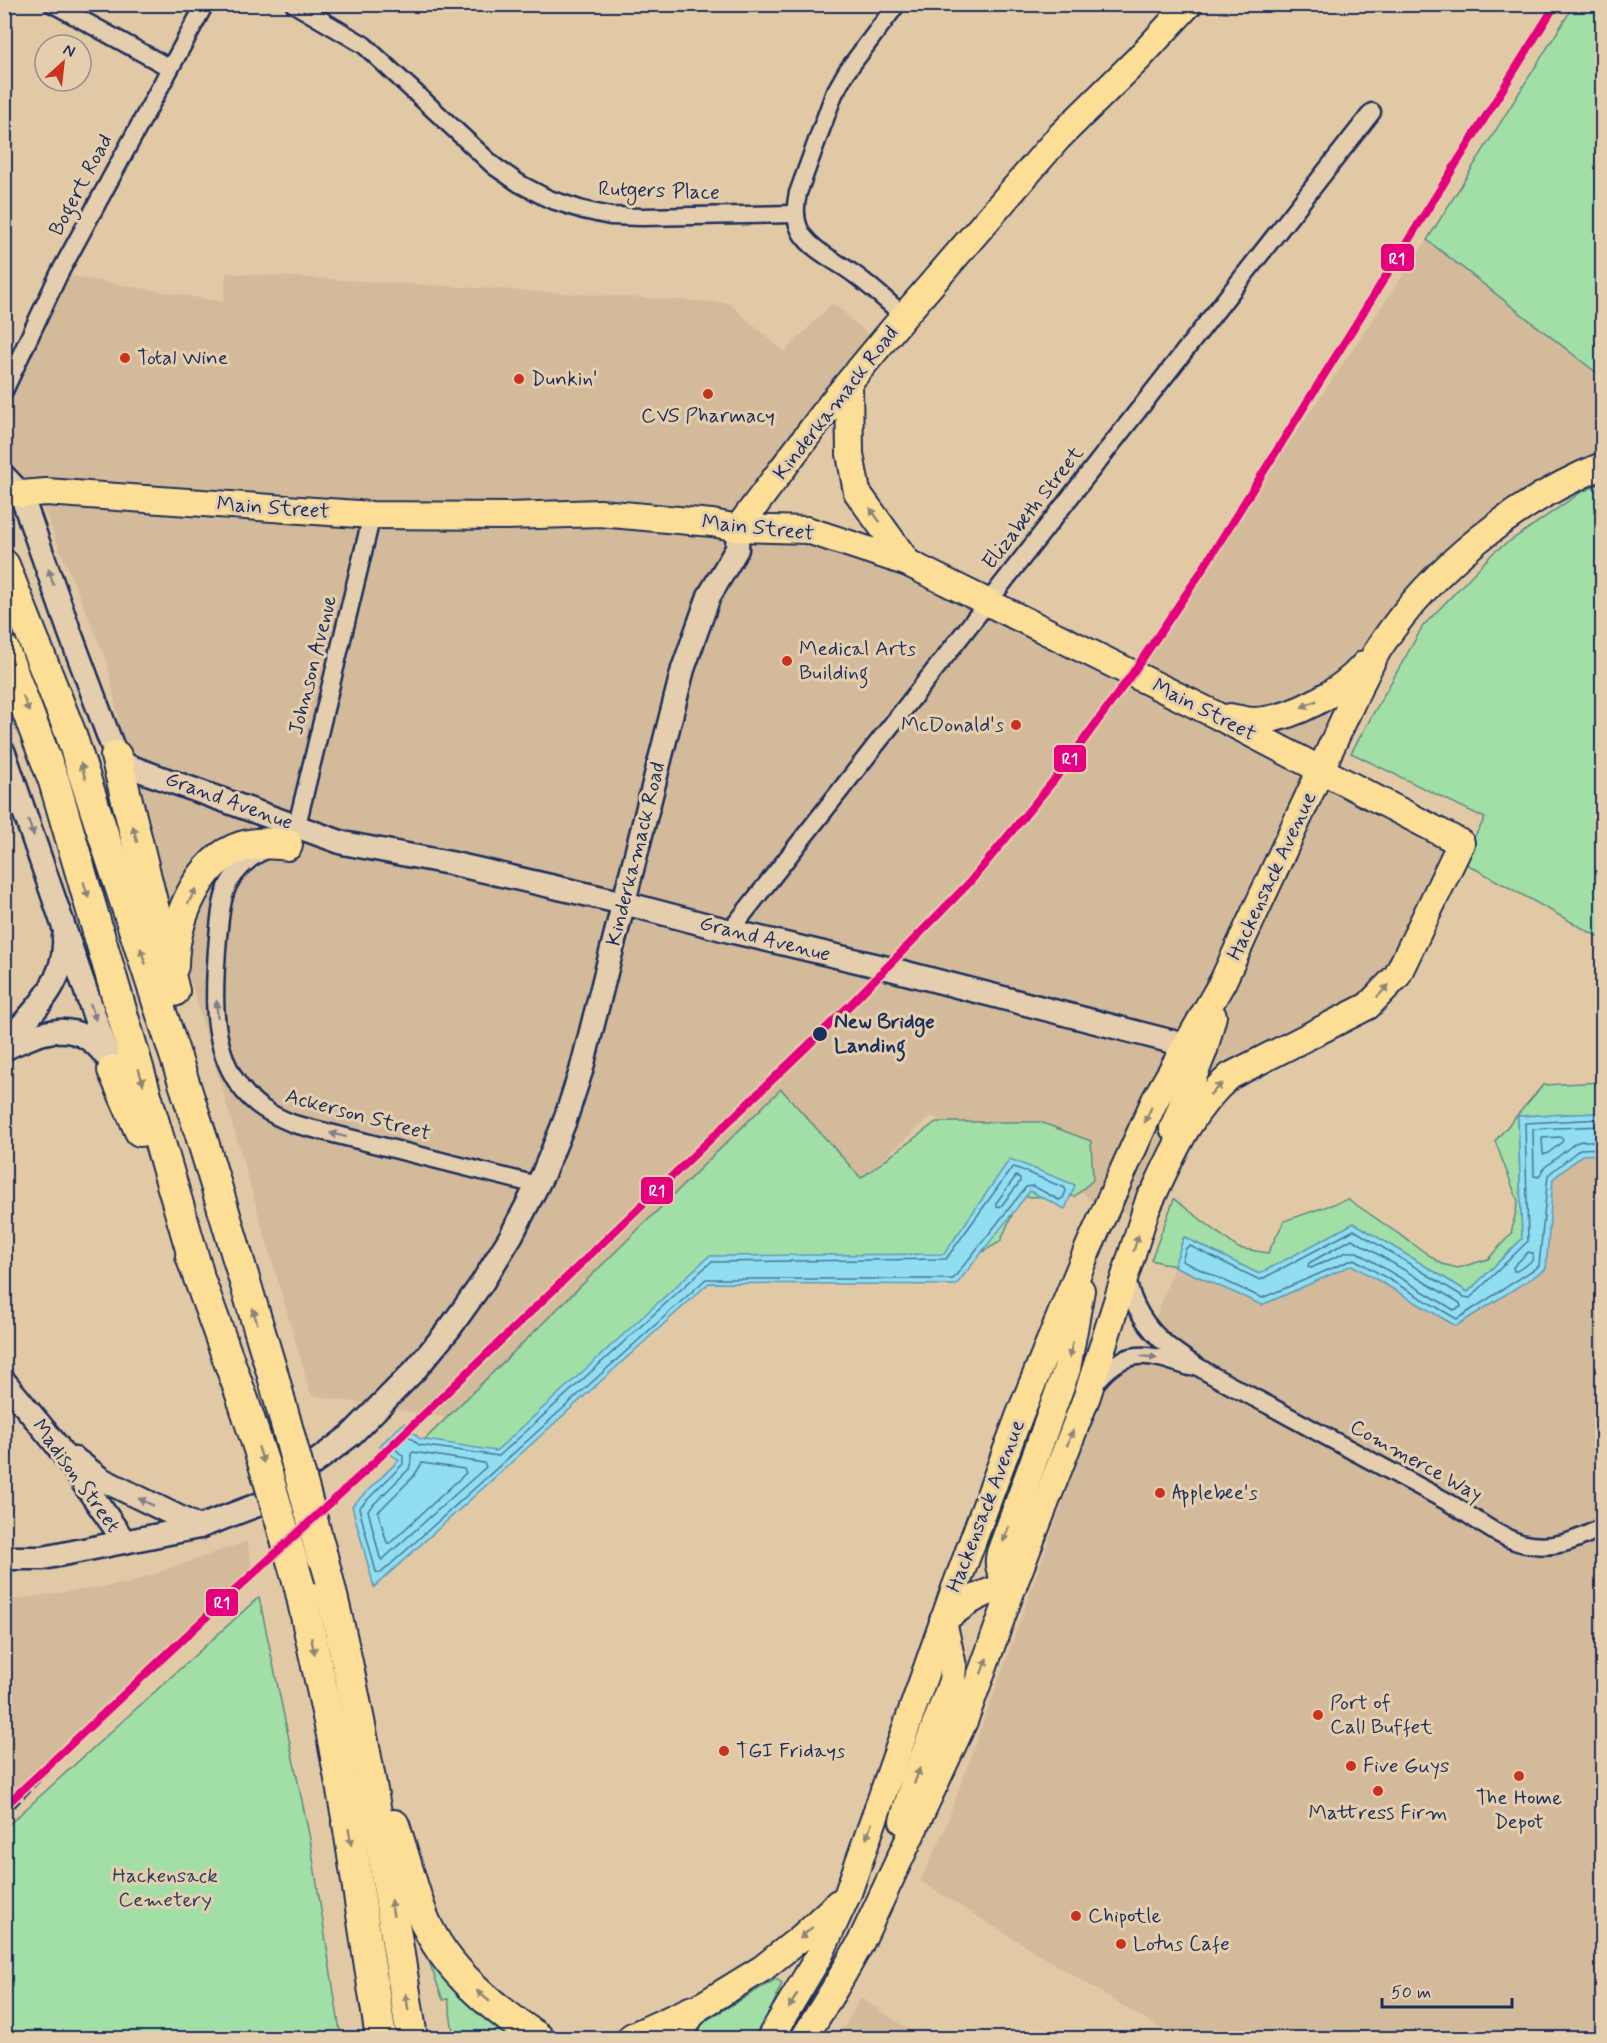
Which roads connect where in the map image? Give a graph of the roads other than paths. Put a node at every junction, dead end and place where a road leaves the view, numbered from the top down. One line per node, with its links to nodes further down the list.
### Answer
1 (53, 4): 6 (street)
2 (205, 4): 6 (street, Bogert Road)
3 (294, 4): 8 (street, Rutgers Place)
4 (897, 4): 8 (street)
5 (1189, 4): 9 (main road, Kinderkamack Road)
6 (170, 68): 10 (street, Bogert Road)
7 (1372, 112): 19 (street, Elizabeth Street)
8 (796, 214): 9 (street)
9 (904, 316): 11 (main road, Kinderkamack Road)
10 (11, 368): 12 (street, Bogert Road)
11 (849, 383): 16 (main road, Kinderkamack Road); 17 (main road, one-way to 11)
12 (4, 391)
13 (1602, 466): 20 (main road)
14 (13, 485): 15 (main road, Main Street); 23 (main road, one-way to 14)
15 (372, 515): 16 (main road, Main Street); 26 (street, Johnson Avenue)
16 (738, 528): 17 (main road, Main Street); 27 (main road, Kinderkamack Road)
17 (908, 563): 19 (main road, Main Street)
18 (4, 565): 36 (highway, one-way to 18)
19 (988, 602): 22 (main road, Main Street); 29 (street, Elizabeth Street)
20 (1381, 645): 22 (main road, one-way to 22); 25 (main road, Hackensack Avenue)
21 (4, 650): 40 (highway, one-way to 40)
22 (1212, 713): 25 (main road, Main Street)
23 (116, 756): 26 (main road, Grand Avenue); 31 (highway, one-way to 23)
24 (7, 764): 28 (main road, one-way to 28)
25 (1321, 771): 30 (main road, Hackensack Avenue); 38 (main road, Main Street, one-way to 25)
26 (292, 835): 27 (main road, Grand Avenue); 31 (highway, one-way to 26); 37 (street, Ackerson Street, one-way to 26)
27 (624, 903): 29 (main road, Grand Avenue); 37 (main road, Kinderkamack Road)
28 (60, 915): 32 (main road); 35 (main road, one-way to 35)
29 (730, 931): 33 (main road, Grand Avenue)
30 (1223, 981): 33 (main road, Hackensack Avenue); 38 (main road, Hackensack Avenue)
31 (179, 1013): 36 (highway)
32 (4, 1044)
33 (1185, 1045): 39 (main road, Hackensack Avenue, one-way to 39)
34 (4, 1049): 35 (main road)
35 (113, 1070): 40 (highway)
36 (200, 1132): 52 (highway, one-way to 36, bridge)
37 (537, 1185): 46 (main road, Kinderkamack Road)
38 (1145, 1212): 41 (main road, Hackensack Avenue, one-way to 38)
39 (1087, 1251): 50 (main road, one-way to 50); 51 (main road, Hackensack Avenue)
40 (198, 1273): 57 (highway, one-way to 57, bridge)
41 (1126, 1274): 42 (street, Commerce Way); 44 (main road, Hackensack Avenue)
42 (1215, 1376): 44 (street, Commerce Way, one-way to 42); 47 (street, Commerce Way)
43 (4, 1381): 45 (main road, Madison Street)
44 (1087, 1396): 50 (main road, Hackensack Avenue, one-way to 44)
45 (56, 1444): 46 (main road, one-way to 45); 48 (main road, Madison Street)
46 (199, 1527): 48 (main road, Kinderkamack Road)
47 (1602, 1527)
48 (125, 1542): 49 (main road, Kinderkamack Road)
49 (4, 1558)
50 (1013, 1586): 51 (main road); 54 (main road, Hackensack Avenue, one-way to 50)
51 (943, 1620): 53 (main road, Hackensack Avenue, one-way to 53); 54 (main road, one-way to 51)
52 (360, 1716): 56 (highway, one-way to 52); 58 (highway, one-way to 52)
53 (848, 1893): 55 (main road, one-way to 55); 61 (main road, Hackensack Avenue, one-way to 61)
54 (882, 1893): 62 (main road, Hackensack Avenue)
55 (693, 2011): 59 (highway); 60 (main road)
56 (541, 2036)
57 (381, 2038)
58 (412, 2038)
59 (633, 2038)
60 (679, 2038)
61 (770, 2038)
62 (804, 2038)

